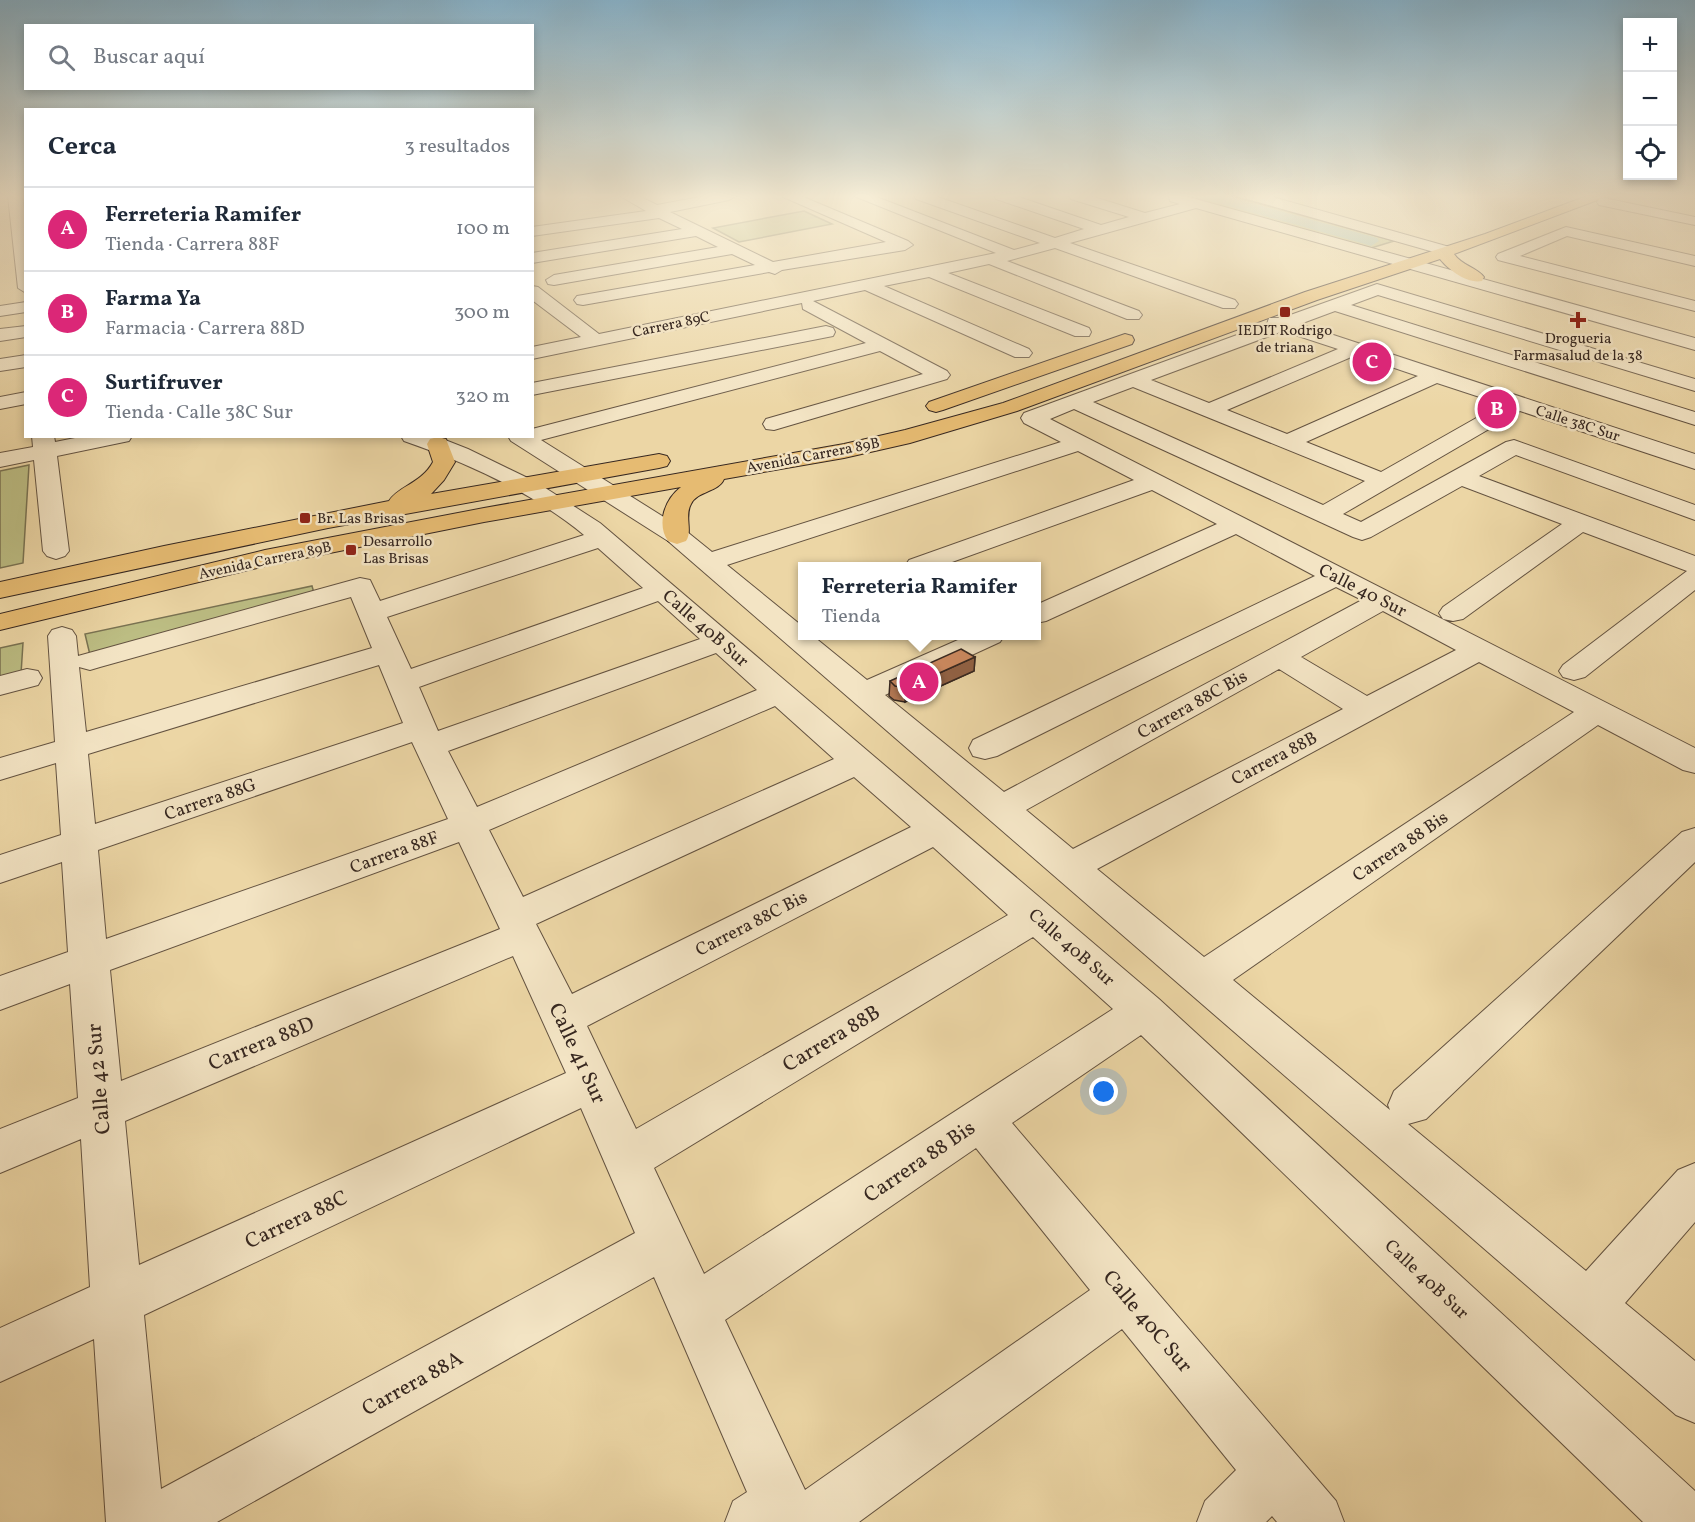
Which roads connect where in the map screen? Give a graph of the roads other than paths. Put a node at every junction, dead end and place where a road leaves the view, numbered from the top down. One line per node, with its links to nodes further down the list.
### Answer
1 (20, 267): 18 (street)
2 (629, 267): 17 (street)
3 (771, 267): 20 (street); 24 (street)
4 (910, 267): 19 (street)
5 (943, 267): 15 (street)
6 (970, 267): 15 (street)
7 (986, 267): 15 (street)
8 (1024, 267): 32 (street)
9 (1115, 267): 26 (street)
10 (1399, 267): 33 (main road, Avenida Carrera 89B)
11 (1425, 267): 34 (street)
12 (1430, 267): 16 (street)
13 (1458, 267): 16 (main road)
14 (1543, 267): 28 (street)
15 (955, 273): 22 (street); 38 (street)
16 (1476, 277): 42 (street)
17 (554, 280)
18 (21, 283)
19 (865, 284): 22 (street); 25 (street)
20 (797, 286): 25 (street); 43 (street, Carrera 89C)
21 (534, 293): 43 (street)
22 (889, 294): 25 (street); 49 (street)
23 (1250, 296): 26 (main road)
24 (583, 300)
25 (820, 301): 44 (street); 51 (street)
26 (1229, 304): 31 (main road)
27 (1335, 305): 35 (street); 39 (street); 47 (street)
28 (1695, 306)
29 (24, 307): 30 (street)
30 (0, 311)
31 (1202, 313)
32 (1133, 315)
33 (1257, 316): 35 (street, Calle 38C Sur); 79 (main road, Avenida Carrera 89B)
34 (1604, 319): 42 (street); 45 (street)
35 (1283, 324): 46 (street, Calle 38C Sur); 55 (street)
36 (24, 331): 41 (street)
37 (826, 332): 58 (street)
38 (1082, 332)
39 (1519, 332): 45 (street); 47 (street)
40 (1147, 333): 63 (main road)
41 (0, 335)
42 (1692, 339)
43 (596, 340): 48 (street, Carrera 89C)
44 (883, 344): 66 (street); 67 (street)
45 (1557, 344): 52 (street); 56 (street)
46 (1355, 349): 54 (street, Calle 38C Sur); 64 (street)
47 (1481, 351): 52 (street)
48 (534, 353)
49 (1022, 353)
50 (24, 361): 53 (street)
51 (534, 363)
52 (1519, 363): 57 (street); 65 (street)
53 (0, 365)
54 (1436, 376): 57 (street, Calle 38C Sur); 72 (street)
55 (1133, 380): 60 (street); 64 (street)
56 (1695, 385)
57 (1473, 388): 62 (street, Calle 38C Sur)
58 (534, 389)
59 (24, 398): 61 (street)
60 (1074, 402): 73 (street, Calle 40 Sur); 88 (street)
61 (0, 403)
62 (1518, 403): 76 (street, Calle 38C Sur); 88 (street)
63 (917, 411)
64 (1208, 411): 72 (street)
65 (1695, 419)
66 (770, 433): 68 (main road, Avenida Carrera 89B)
67 (534, 435)
68 (802, 436)
69 (102, 438): 74 (street)
70 (418, 438): 75 (street, Calle 40B Sur)
71 (527, 438): 80 (street)
72 (1287, 442): 81 (street)
73 (1080, 443): 83 (street, Calle 40 Sur); 94 (street)
74 (44, 444): 78 (street); 93 (street)
75 (438, 444): 85 (street, Calle 40B Sur); 86 (main road)
76 (1689, 454)
77 (677, 458): 80 (main road, Avenida Carrera 89B)
78 (0, 460)
79 (736, 470): 84 (main road, Avenida Carrera 89B); 91 (main road)
80 (579, 473): 84 (street); 85 (main road, Avenida Carrera 89B)
81 (1372, 476)
82 (1461, 477): 87 (street); 88 (street); 89 (street)
83 (1153, 481): 90 (street, Calle 40 Sur); 95 (street)
84 (609, 492): 85 (main road, Avenida Carrera 89B); 91 (street)
85 (536, 493): 86 (main road, Avenida Carrera 89B); 92 (street, Calle 40B Sur); 106 (main road, Avenida Carrera 89B)
86 (387, 508): 99 (main road, Avenida Carrera 89B)
87 (1695, 513)
88 (1323, 515)
89 (1582, 521): 96 (street); 105 (street)
90 (1237, 524): 97 (street, Calle 40 Sur); 104 (street)
91 (677, 536): 94 (street)
92 (602, 538): 100 (street, Calle 40B Sur); 101 (street)
93 (56, 551)
94 (709, 562): 103 (street)
95 (932, 562)
96 (1695, 565)
97 (1336, 576): 102 (street, Calle 40 Sur); 120 (street)
98 (1695, 577): 113 (street)
99 (0, 590)
100 (662, 590): 109 (street, Calle 40B Sur); 112 (street)
101 (365, 600): 112 (street, Calle 41 Sur); 119 (street, Calle 42 Sur)
102 (1383, 600): 110 (street, Calle 40 Sur); 111 (street, Carrera 88C Bis)
103 (788, 613)
104 (1041, 613)
105 (1453, 613)
106 (0, 622)
107 (813, 640): 115 (street)
108 (981, 640): 115 (street)
109 (721, 641): 114 (street, Calle 40B Sur); 118 (street, Carrera 88G)
110 (1479, 650): 116 (street, Carrera 88B); 117 (street, Calle 40 Sur)
111 (1279, 657): 116 (street); 124 (street, Carrera 88C Bis)
112 (395, 668): 118 (street, Calle 41 Sur); 119 (street)
113 (1574, 671)
114 (780, 692): 121 (street, Calle 40B Sur); 125 (street, Carrera 88F)
115 (863, 693): 124 (street)
116 (1366, 710): 129 (street, Carrera 88B)
117 (1597, 711): 122 (street, Calle 40 Sur); 134 (street, Carrera 88 Bis)
118 (425, 737): 125 (street, Calle 41 Sur); 128 (street, Carrera 88G)
119 (71, 748): 123 (street); 128 (street, Calle 42 Sur)
120 (985, 748)
121 (860, 761): 126 (street, Calle 40B Sur); 132 (street, Carrera 88D)
122 (1695, 762)
123 (0, 769)
124 (1001, 809): 129 (street)
125 (468, 825): 132 (street, Calle 41 Sur); 133 (street, Carrera 88F)
126 (938, 829): 131 (street, Calle 40B Sur); 137 (street, Carrera 88C Bis)
127 (1695, 841): 139 (street)
128 (79, 843): 130 (street, Carrera 88G); 133 (street, Calle 42 Sur)
129 (1069, 867): 134 (street)
130 (0, 869)
131 (1036, 916): 136 (street, Calle 40B Sur); 143 (street, Carrera 88B)
132 (517, 927): 137 (street, Calle 41 Sur); 140 (street, Carrera 88D)
133 (88, 961): 135 (street, Carrera 88F); 140 (street, Calle 42 Sur)
134 (1202, 980): 148 (street)
135 (0, 993)
136 (1144, 1011): 141 (street, Carrera 88 Bis); 158 (street, Calle 40B Sur)
137 (563, 1017): 138 (street, Calle 41 Sur)
138 (592, 1082): 143 (street, Calle 41 Sur); 147 (street, Carrera 88C)
139 (1410, 1105)
140 (101, 1109): 142 (street, Carrera 88D); 147 (street, Calle 42 Sur)
141 (981, 1120): 146 (street, Calle 40C Sur); 149 (street, Carrera 88 Bis)
142 (0, 1150)
143 (626, 1159): 145 (street, Calle 41 Sur)
144 (1695, 1186): 148 (street)
145 (664, 1243): 149 (street, Calle 41 Sur); 155 (street, Carrera 88A)
146 (1126, 1295): 152 (street, Calle 40C Sur); 153 (street)
147 (116, 1302): 150 (street, Carrera 88C); 154 (street, Calle 42 Sur)
148 (1589, 1306): 151 (street)
149 (694, 1310): 153 (street, Calle 41 Sur)
150 (0, 1355)
151 (1695, 1396)
152 (1274, 1472): 156 (street); 157 (street, Calle 40C Sur)
153 (784, 1518)
154 (135, 1522)
155 (159, 1522)
156 (1226, 1522)
157 (1315, 1522)
158 (1685, 1522)

